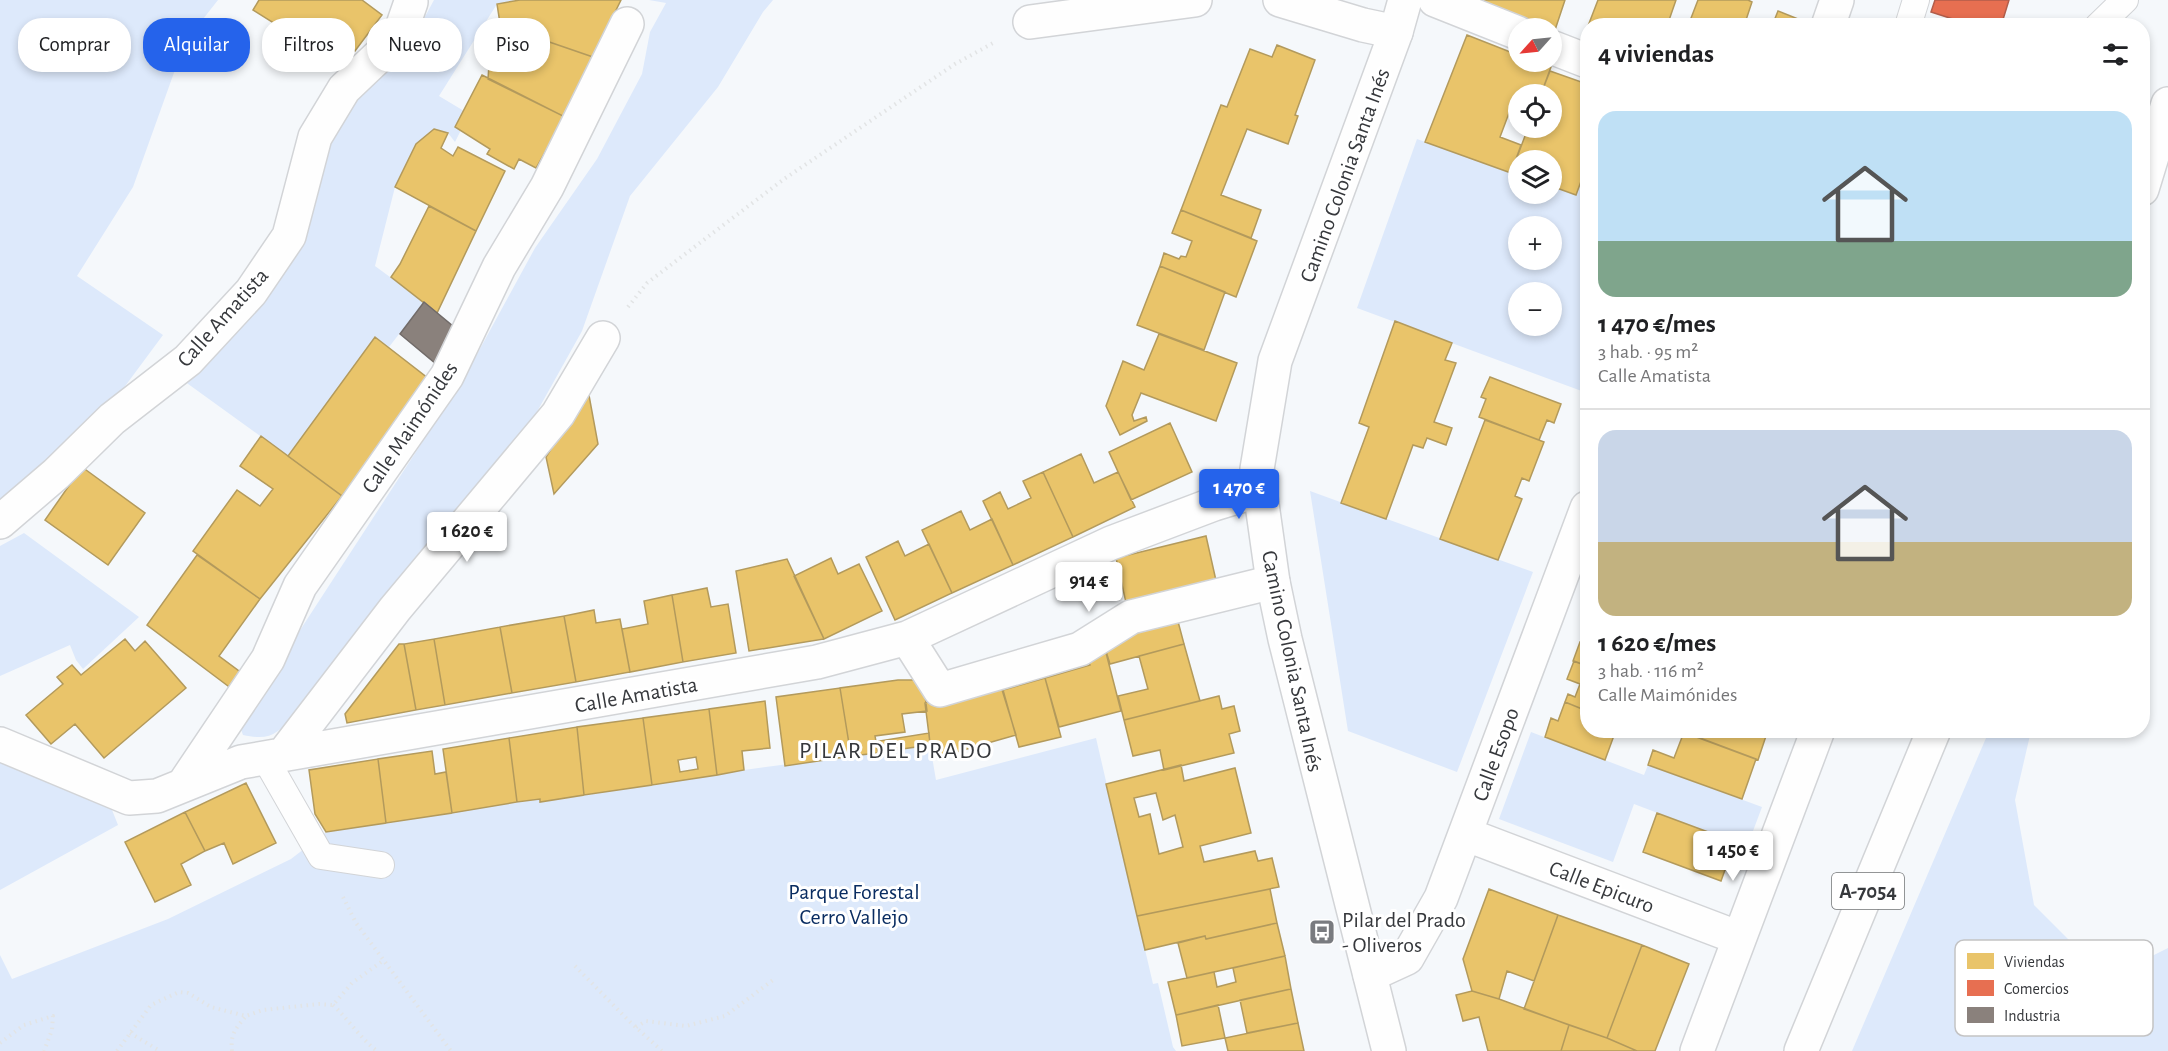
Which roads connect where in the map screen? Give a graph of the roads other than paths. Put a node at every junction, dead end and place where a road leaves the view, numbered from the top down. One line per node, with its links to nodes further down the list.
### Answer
1 (1195, 0): 12 (street)
2 (1280, 0): 15 (street)
3 (1405, 0): 15 (street, Camino Colonia Santa Inés)
4 (1435, 0): 14 (street)
5 (1837, 0): 9 (street)
6 (1916, 0): 10 (lane)
7 (2125, 0): 11 (lane)
8 (411, 2): 22 (street, Calle Amatista)
9 (1831, 18)
10 (1910, 18)
11 (2106, 18)
12 (1030, 22)
13 (627, 24): 30 (street, Calle Maimónides)
14 (1508, 29)
15 (1396, 32): 21 (street, Camino Colonia Santa Inés)
16 (1562, 51): 17 (street)
17 (1580, 58)
18 (2168, 104): 19 (street)
19 (2150, 163)
20 (603, 338): 29 (street)
21 (1260, 490): 24 (street, Camino Colonia Santa Inés); 25 (street, Calle Amatista)
22 (0, 522)
23 (1580, 527): 31 (street, Calle Esopo)
24 (1273, 582): 25 (street); 34 (street, Camino Colonia Santa Inés)
25 (907, 638): 29 (street, Calle Amatista)
26 (1815, 738): 33 (street)
27 (1931, 738): 37 (street, A-7054)
28 (0, 744): 30 (street, Calle Amatista)
29 (274, 756): 30 (street, Calle Amatista); 32 (lane)
30 (184, 784)
31 (1465, 834): 33 (street, Calle Epicuro); 34 (street, Calle Esopo)
32 (381, 865)
33 (1739, 938): 36 (street)
34 (1370, 975): 35 (street, Camino Colonia Santa Inés)
35 (1389, 1051)
36 (1697, 1051)
37 (1801, 1051)

